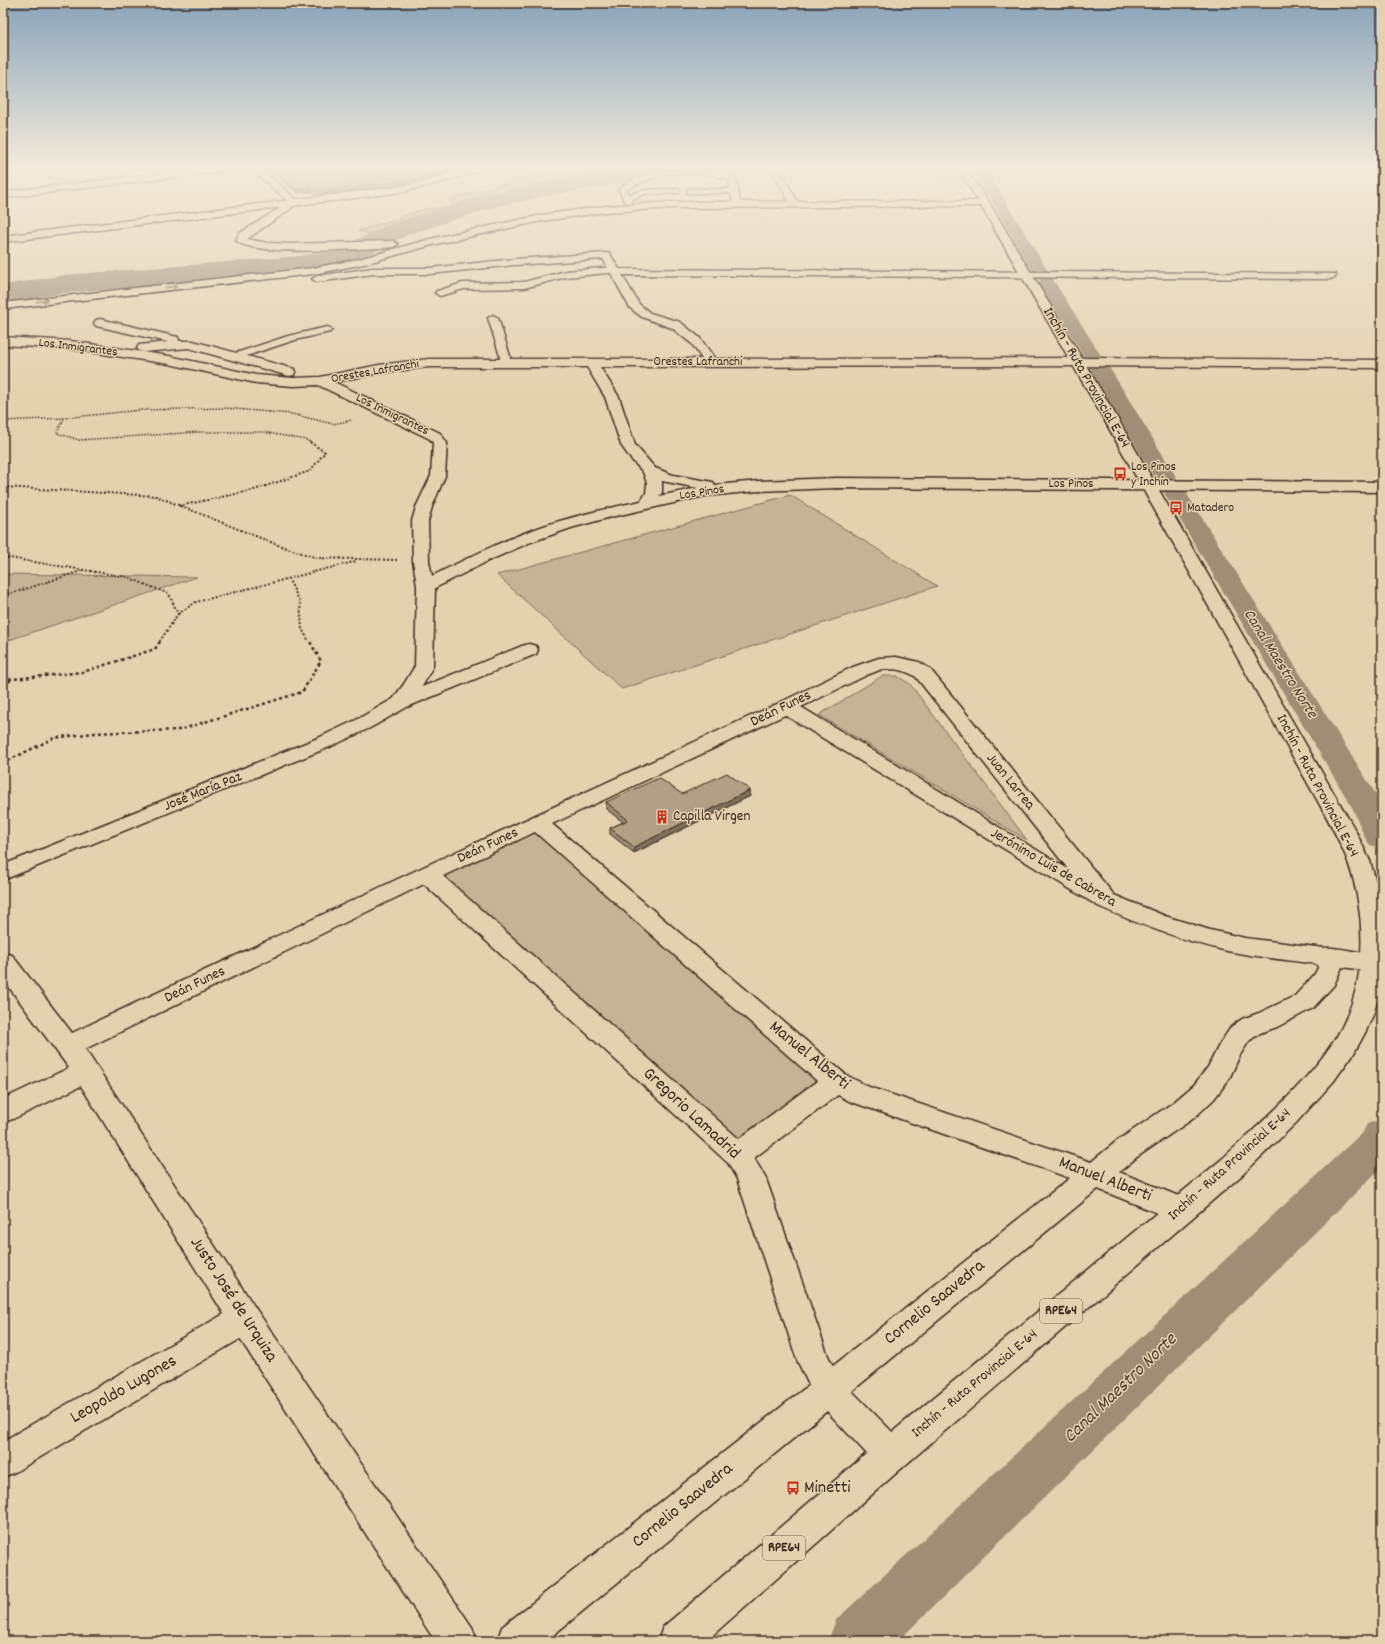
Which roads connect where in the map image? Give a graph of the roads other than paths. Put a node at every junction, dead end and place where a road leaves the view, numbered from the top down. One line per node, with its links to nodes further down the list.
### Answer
1 (245, 243): 4 (street)
2 (420, 243): 4 (street)
3 (1008, 243): 6 (street, Inchín - Ruta Provincial E-64 / RPE64)
4 (392, 246): 10 (street, one-way to 4)
5 (615, 271): 6 (street); 8 (street); 9 (lane); 18 (street)
6 (1026, 274): 7 (street); 19 (street, Inchín - Ruta Provincial E-64 / RPE64)
7 (1331, 276)
8 (317, 279)
9 (440, 293)
10 (3, 306)
11 (493, 318): 20 (lane)
12 (100, 323): 15 (street)
13 (327, 330): 17 (lane)
14 (3, 341): 16 (street, Los Inmigrantes)
15 (189, 344): 16 (street); 17 (street)
16 (104, 351): 23 (street, Los Inmigrantes)
17 (234, 357): 23 (street)
18 (712, 362): 19 (street, Orestes Lafranchi); 21 (street, Orestes Lafranchi)
19 (1077, 362): 22 (street, Orestes Lafranchi); 25 (street, Inchín - Ruta Provincial E-64 / RPE64)
20 (505, 363): 21 (street, Orestes Lafranchi); 23 (street, Orestes Lafranchi)
21 (591, 363): 24 (street)
22 (1382, 364)
23 (320, 381): 29 (street, Los Inmigrantes)
24 (650, 471): 26 (street, Los Pinos); 28 (street)
25 (1147, 484): 26 (street, Los Pinos); 27 (street, Los Pinos); 40 (street, Inchín - Ruta Provincial E-64 / RPE64)
26 (759, 486): 28 (street, Los Pinos)
27 (1382, 487)
28 (646, 504): 29 (street, Los Pinos)
29 (426, 586): 32 (street, Los Inmigrantes)
30 (529, 650): 32 (street)
31 (912, 666): 33 (street, Deán Funes); 37 (street, Juan Larrea)
32 (400, 703): 35 (street, José María Paz)
33 (786, 707): 34 (street, Deán Funes); 37 (street, Jerónimo Luis de Cabrera)
34 (538, 823): 36 (street, Deán Funes); 43 (street, Manuel Alberti)
35 (3, 873)
36 (427, 874): 41 (street, Deán Funes); 45 (street, Gregorio Lamadrid)
37 (1105, 900): 38 (street, Jerónimo Luis de Cabrera)
38 (1329, 955): 40 (street, Jerónimo Luis de Cabrera); 46 (street, Cornelio Saavedra)
39 (3, 962): 41 (street, Justo José de Urquiza)
40 (1372, 963): 47 (street, Inchín - Ruta Provincial E-64 / RPE64)
41 (68, 1046): 42 (street, Justo José de Urquiza)
42 (86, 1072): 44 (street); 48 (street, Justo José de Urquiza)
43 (836, 1082): 45 (street); 46 (street, Manuel Alberti)
44 (3, 1111)
45 (738, 1155): 49 (street, Gregorio Lamadrid)
46 (1096, 1174): 47 (street, Manuel Alberti); 49 (street, Cornelio Saavedra)
47 (1180, 1210): 50 (street, Inchín - Ruta Provincial E-64 / RPE64)
48 (244, 1319): 51 (street, Leopoldo Lugones); 52 (street, Justo José de Urquiza)
49 (828, 1389): 50 (street, Gregorio Lamadrid); 53 (street, Cornelio Saavedra)
50 (891, 1456): 54 (street, Inchín - Ruta Provincial E-64 / RPE64)
51 (3, 1460)
52 (458, 1641)
53 (516, 1641)
54 (677, 1641)

